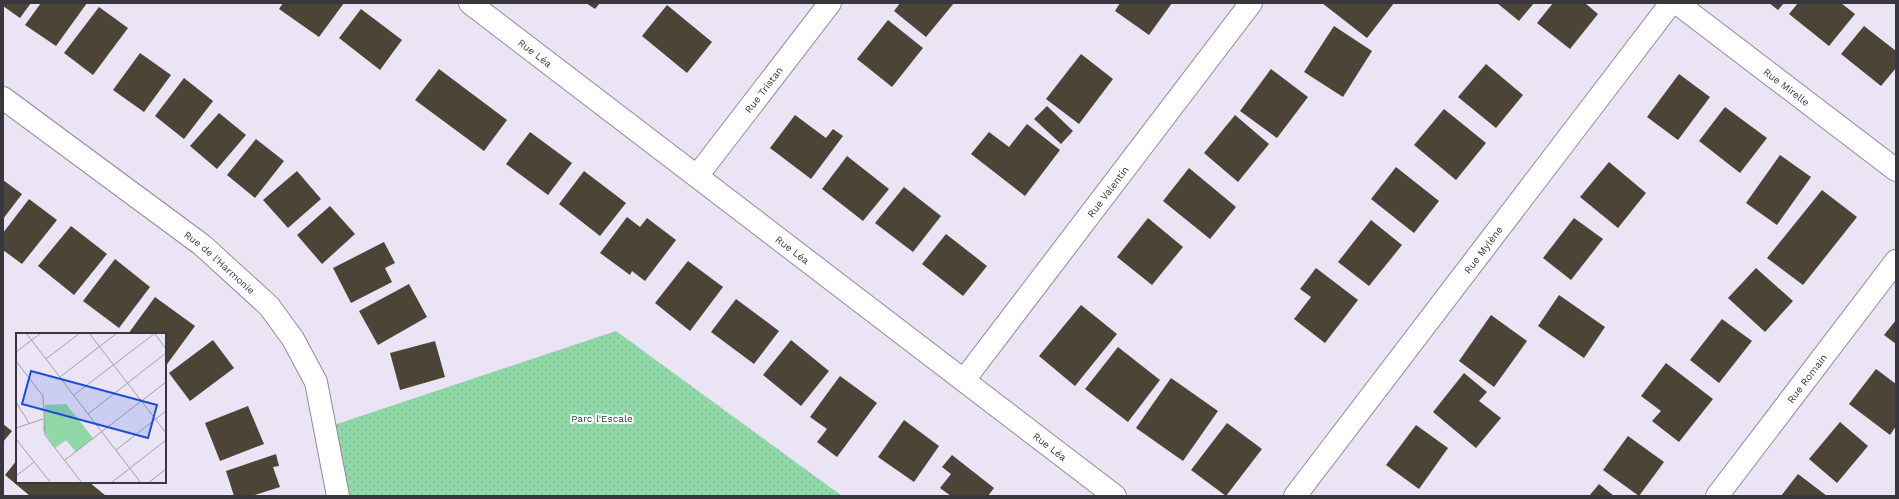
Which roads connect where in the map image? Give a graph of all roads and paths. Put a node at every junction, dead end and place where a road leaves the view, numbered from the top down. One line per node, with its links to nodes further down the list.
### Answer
1 (470, 3): 8 (street, Rue Léa)
2 (830, 3): 8 (street, Rue Tristan)
3 (1251, 3): 10 (street, Rue Valentin)
4 (1671, 3): 13 (street, Rue Mylène)
5 (1676, 3): 7 (street, Rue Mirelle)
6 (3, 98): 11 (street, Rue de l'Harmonie)
7 (1896, 170)
8 (697, 176): 10 (street, Rue Léa)
9 (1896, 261): 14 (street, Rue Romain)
10 (964, 380): 12 (street, Rue Léa)
11 (338, 496)
12 (1115, 496)
13 (1295, 496)
14 (1716, 496)

